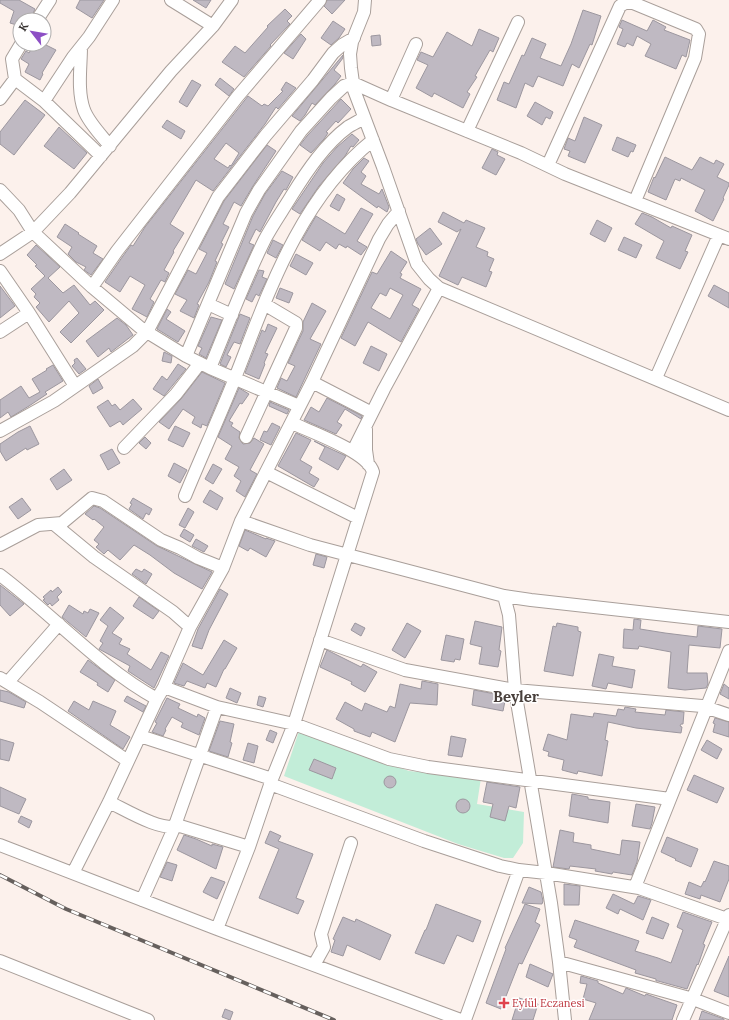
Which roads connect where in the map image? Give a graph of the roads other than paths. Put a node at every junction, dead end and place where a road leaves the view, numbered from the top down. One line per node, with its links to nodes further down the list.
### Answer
1 (50, 0): 7 (street)
2 (113, 0): 12 (street)
3 (171, 0): 9 (street)
4 (232, 0): 9 (street)
5 (320, 0): 32 (street)
6 (366, 0): 10 (street)
7 (42, 12)
8 (518, 22): 20 (street)
9 (213, 26): 22 (street)
10 (354, 38): 15 (street); 39 (street)
11 (416, 44): 17 (street)
12 (81, 47): 18 (street); 22 (street)
13 (17, 52): 14 (street)
14 (15, 79): 16 (street); 18 (street)
15 (353, 83): 17 (street); 19 (street); 34 (street)
16 (0, 99)
17 (391, 100): 20 (street)
18 (44, 101): 23 (street)
19 (364, 118): 21 (street); 37 (street)
20 (467, 131): 24 (street)
21 (373, 140): 27 (street); 35 (street)
22 (110, 146): 23 (street)
23 (101, 156): 28 (street)
24 (548, 166): 26 (street); 26 (street)
25 (0, 190): 28 (street)
26 (635, 202): 29 (street)
27 (399, 211): 33 (street); 44 (street)
28 (33, 232): 30 (street); 32 (street)
29 (724, 237): 42 (street)
30 (0, 254)
31 (0, 271): 36 (street)
32 (92, 287): 39 (street)
33 (439, 288): 42 (street); 49 (street)
34 (208, 304): 37 (street); 40 (street)
35 (264, 304): 43 (street); 46 (street)
36 (29, 313): 38 (street); 45 (street)
37 (232, 315): 41 (street)
38 (0, 332)
39 (147, 332): 40 (street); 45 (street)
40 (186, 356): 41 (street)
41 (205, 365): 43 (street); 54 (street)
42 (656, 378): 48 (street)
43 (234, 379): 46 (street); 58 (street)
44 (312, 382): 47 (street); 49 (street)
45 (75, 386): 52 (street)
46 (267, 392): 47 (street); 53 (street)
47 (299, 406): 50 (street)
48 (729, 410)
49 (372, 413): 51 (street)
50 (292, 423): 55 (street); 57 (street)
51 (367, 424): 55 (street); 56 (street)
52 (0, 431)
53 (246, 437)
54 (124, 448)
55 (354, 451): 56 (street)
56 (368, 464): 59 (street)
57 (266, 472): 59 (street); 60 (street)
58 (185, 496)
59 (358, 518): 63 (street)
60 (242, 521): 63 (street); 64 (street)
61 (54, 524): 62 (street); 64 (street); 69 (street)
62 (0, 545)
63 (347, 555): 66 (street); 70 (street)
64 (223, 568): 69 (street)
65 (0, 575): 68 (street)
66 (504, 596): 67 (street); 74 (street)
67 (729, 622)
68 (59, 624): 72 (street); 75 (street)
69 (190, 627): 73 (street)
70 (320, 640): 74 (street); 79 (street)
71 (729, 652): 77 (street)
72 (4, 680): 82 (street)
73 (164, 687): 75 (street); 76 (street)
74 (515, 690): 77 (street); 83 (street)
75 (157, 699): 80 (street)
76 (217, 707): 79 (street); 81 (street)
77 (706, 707): 78 (street); 85 (street)
78 (729, 715)
79 (294, 724): 83 (street); 84 (street)
80 (140, 736): 81 (street); 82 (street)
81 (200, 756): 84 (street); 87 (street)
82 (128, 761): 86 (street)
83 (530, 780): 85 (street); 93 (street)
84 (271, 782): 90 (street); 91 (street)
85 (670, 799): 94 (street)
86 (109, 802): 87 (street); 92 (street)
87 (174, 828): 90 (street); 95 (street)
88 (351, 843): 100 (street)
89 (0, 845): 92 (street)
90 (249, 847): 97 (street)
91 (519, 870): 93 (street); 105 (street)
92 (73, 873): 95 (street)
93 (546, 873): 94 (street); 99 (street)
94 (635, 887): 96 (street)
95 (142, 900): 97 (street)
96 (728, 917): 101 (street)
97 (217, 929): 100 (street)
98 (0, 960): 103 (street)
99 (559, 962): 101 (street); 106 (street)
100 (314, 965): 104 (street)
101 (693, 999): 102 (street); 107 (street)
102 (729, 1013)
103 (148, 1020)
104 (461, 1020)
105 (465, 1020)
106 (565, 1020)
107 (683, 1020)

